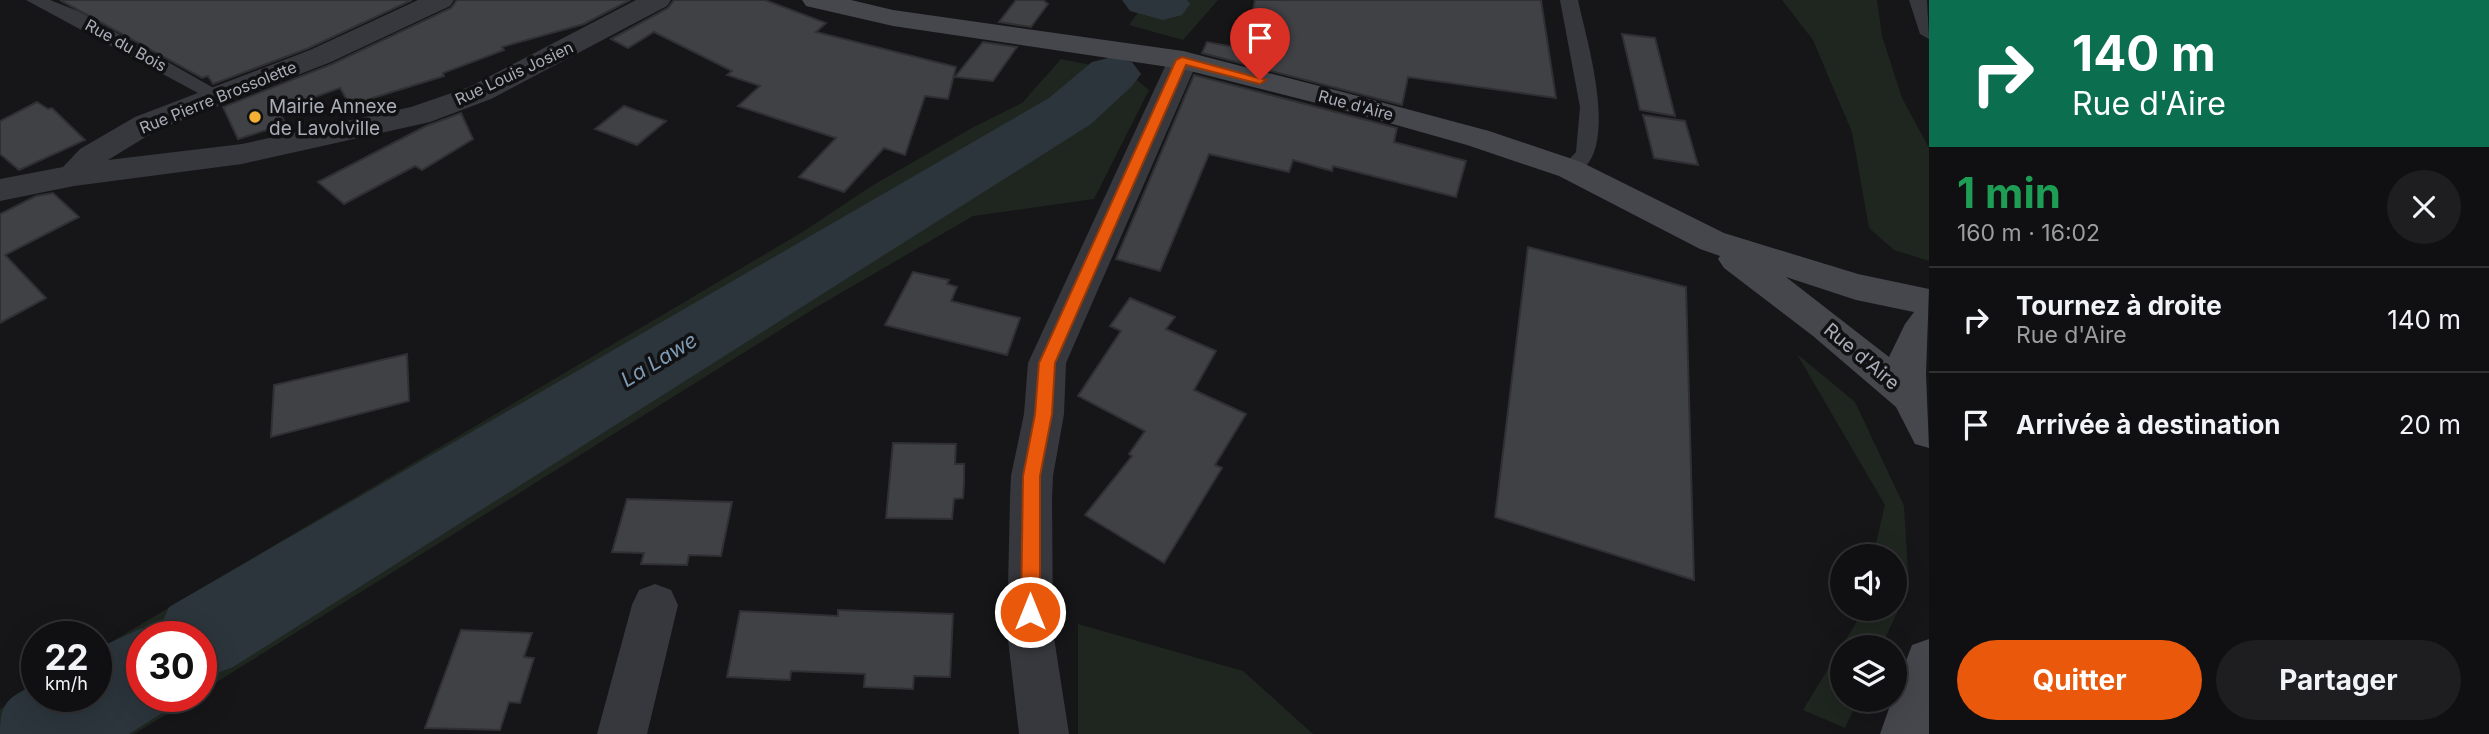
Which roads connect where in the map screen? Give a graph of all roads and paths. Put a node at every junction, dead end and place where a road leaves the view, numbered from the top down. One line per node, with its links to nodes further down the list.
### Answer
1 (35, 0): 9 (lane, Rue du Bois)
2 (440, 0): 9 (street, Rue Pierre Brossolette)
3 (657, 0): 11 (street, Rue Louis Josien)
4 (816, 0): 8 (main road, Rue d'Aire)
5 (1569, 0): 10 (lane)
6 (1917, 0): 7 (lane)
7 (1929, 34)
8 (1182, 60): 10 (main road, Rue d'Aire); 21 (street)
9 (216, 95): 11 (street, Rue Pierre Brossolette)
10 (1570, 169): 13 (main road, Rue d'Aire)
11 (74, 175): 12 (street, Rue Pierre Brossolette)
12 (0, 190)
13 (1712, 241): 14 (main road, Rue d'Aire); 16 (main road, Rue d'Aire)
14 (1929, 303)
15 (1929, 320): 16 (main road)
16 (1911, 397): 17 (main road)
17 (1929, 432)
18 (655, 605): 20 (street)
19 (1929, 661): 22 (main road)
20 (622, 734)
21 (1044, 734)
22 (1905, 734)

